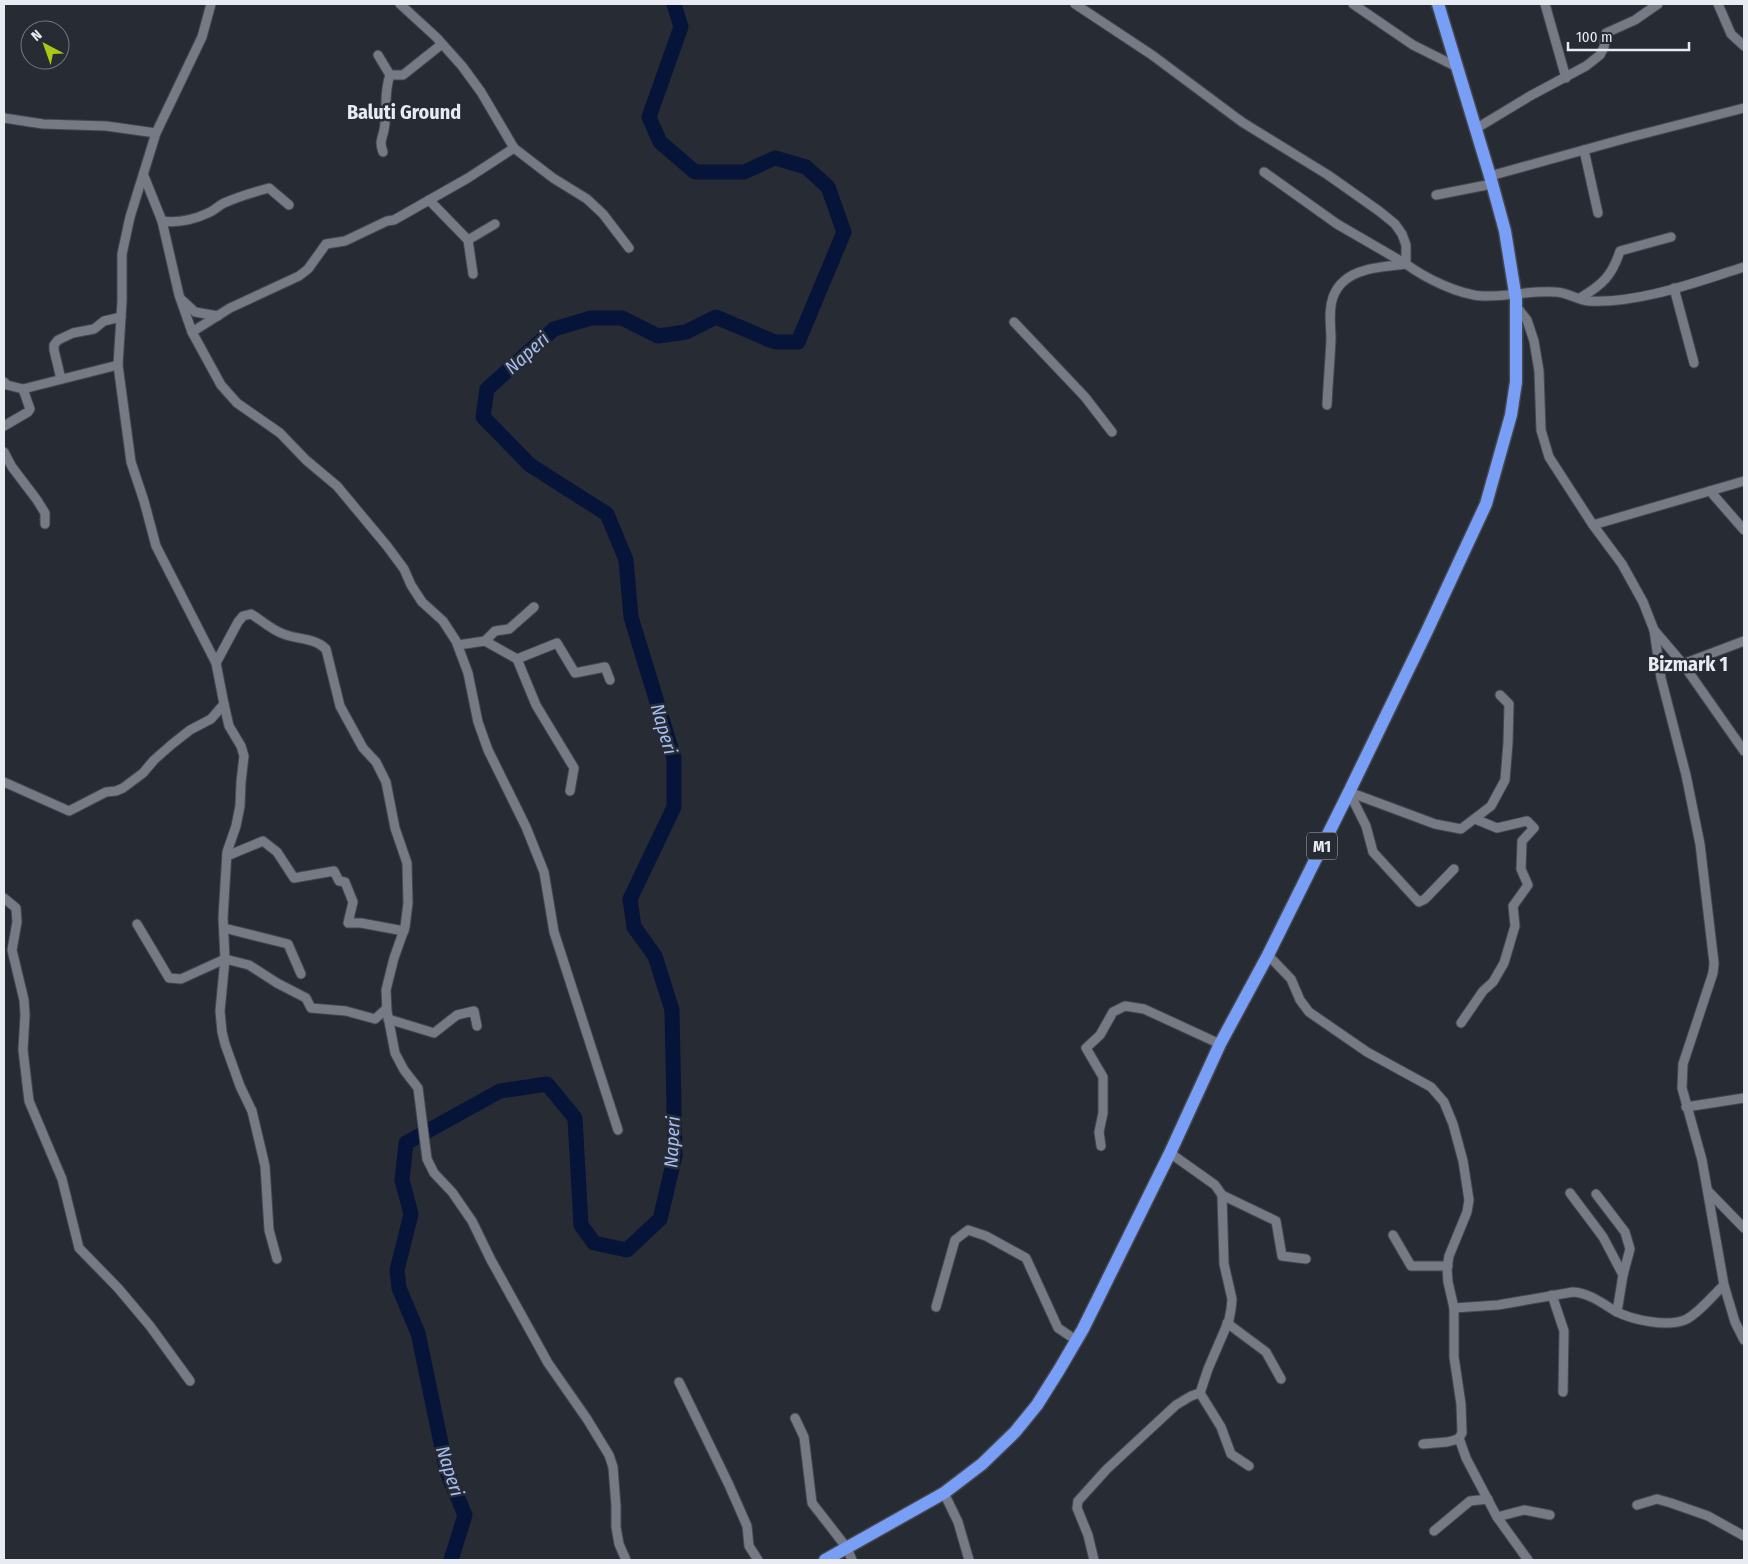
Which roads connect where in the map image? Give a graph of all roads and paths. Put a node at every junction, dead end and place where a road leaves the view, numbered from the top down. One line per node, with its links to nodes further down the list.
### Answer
1 (211, 4): 18 (street)
2 (400, 4): 9 (street)
3 (1075, 4): 34 (street)
4 (1353, 4): 12 (street)
5 (1438, 4): 12 (highway, M1)
6 (1545, 4): 14 (street)
7 (1658, 4): 14 (street)
8 (1718, 4): 10 (street)
9 (442, 44): 13 (street); 19 (street)
10 (1744, 46)
11 (378, 55): 13 (street)
12 (1456, 67): 17 (highway, M1)
13 (390, 75): 21 (street)
14 (1566, 78): 17 (street)
15 (1744, 108): 20 (street)
16 (4, 118): 18 (street)
17 (1477, 128): 24 (highway, M1)
18 (156, 133): 23 (street)
19 (514, 148): 26 (street); 33 (street)
20 (1584, 150): 24 (street); 28 (street)
21 (382, 152)
22 (1264, 172): 34 (street)
23 (144, 176): 29 (street); 42 (street)
24 (1491, 180): 25 (street); 40 (highway, M1)
25 (1436, 195)
26 (429, 200): 32 (street); 41 (street)
27 (289, 205): 29 (street)
28 (1598, 213)
29 (162, 221): 38 (street)
30 (495, 224): 32 (street)
31 (1671, 237): 39 (street)
32 (468, 240): 36 (street)
33 (629, 248)
34 (1406, 264): 40 (street); 50 (street)
35 (1744, 267): 37 (street)
36 (473, 274)
37 (1674, 288): 39 (street); 45 (street)
38 (180, 298): 41 (street); 44 (street)
39 (1580, 298): 40 (street)
40 (1516, 300): 57 (street); 73 (highway, M1)
41 (218, 316): 44 (street)
42 (121, 317): 46 (street); 47 (street)
43 (1014, 322): 52 (street)
44 (192, 332): 63 (street)
45 (1694, 363)
46 (118, 365): 47 (street); 65 (street)
47 (61, 379): 49 (street)
48 (4, 382): 49 (street)
49 (23, 389): 51 (street)
50 (1326, 405)
51 (4, 426)
52 (1112, 432)
53 (4, 452): 56 (street)
54 (1744, 481): 55 (street)
55 (1710, 491): 57 (street); 58 (street)
56 (45, 524)
57 (1593, 525): 60 (street)
58 (1744, 530)
59 (534, 607): 61 (street)
60 (1654, 630): 66 (street); 89 (street)
61 (485, 641): 63 (street); 64 (street)
62 (1744, 641): 66 (street)
63 (458, 646): 90 (street)
64 (517, 659): 67 (street); 72 (street)
65 (216, 663): 69 (street); 80 (street)
66 (1683, 664): 70 (street)
67 (610, 680)
68 (1500, 695): 74 (street)
69 (224, 704): 71 (street); 75 (street)
70 (1744, 751)
71 (4, 782)
72 (570, 791)
73 (1349, 792): 74 (street); 76 (street); 81 (highway, M1)
74 (1475, 819): 85 (street)
75 (227, 856): 79 (street); 80 (street)
76 (1454, 869)
77 (4, 898): 112 (street)
78 (137, 924): 82 (street)
79 (224, 928): 82 (street); 83 (street)
80 (404, 932): 84 (street)
81 (1268, 954): 87 (highway, M1); 101 (street)
82 (225, 959): 84 (street); 100 (street)
83 (301, 974)
84 (387, 1014): 86 (street); 128 (street)
85 (1461, 1023)
86 (477, 1026)
87 (1220, 1044): 91 (street); 92 (highway, M1)
88 (1744, 1098): 89 (street)
89 (1686, 1107): 93 (street)
90 (618, 1130)
91 (1101, 1146)
92 (1170, 1153): 96 (street); 109 (highway, M1)
93 (1708, 1191): 97 (street); 103 (street)
94 (1570, 1193): 102 (street)
95 (1596, 1194): 102 (street)
96 (1222, 1195): 99 (street); 108 (street)
97 (1744, 1228)
98 (1393, 1235): 101 (street)
99 (1306, 1259)
100 (277, 1260)
101 (1448, 1266): 106 (street)
102 (1623, 1275): 107 (street)
103 (1724, 1285): 107 (street); 110 (street)
104 (1552, 1295): 106 (street); 107 (street); 114 (street)
105 (936, 1306): 109 (street)
106 (1454, 1308): 117 (street)
107 (1617, 1312)
108 (1227, 1323): 111 (street); 115 (street)
109 (1076, 1340): 120 (highway, M1)
110 (1744, 1340)
111 (1281, 1378)
112 (190, 1381)
113 (679, 1382): 129 (street)
114 (1563, 1392)
115 (1200, 1393): 119 (street); 132 (street)
116 (795, 1418): 127 (street)
117 (1459, 1438): 118 (street); 121 (street)
118 (1423, 1444)
119 (1249, 1466)
120 (944, 1493): 127 (highway, M1); 131 (street)
121 (1488, 1499): 124 (street); 125 (street)
122 (1637, 1505): 126 (street)
123 (1550, 1515): 124 (street)
124 (1497, 1517): 133 (street)
125 (1434, 1531)
126 (1744, 1536)
127 (849, 1554): 130 (highway, M1)
128 (626, 1560)
129 (758, 1560)
130 (825, 1560)
131 (968, 1560)
132 (1094, 1560)
133 (1528, 1560)

